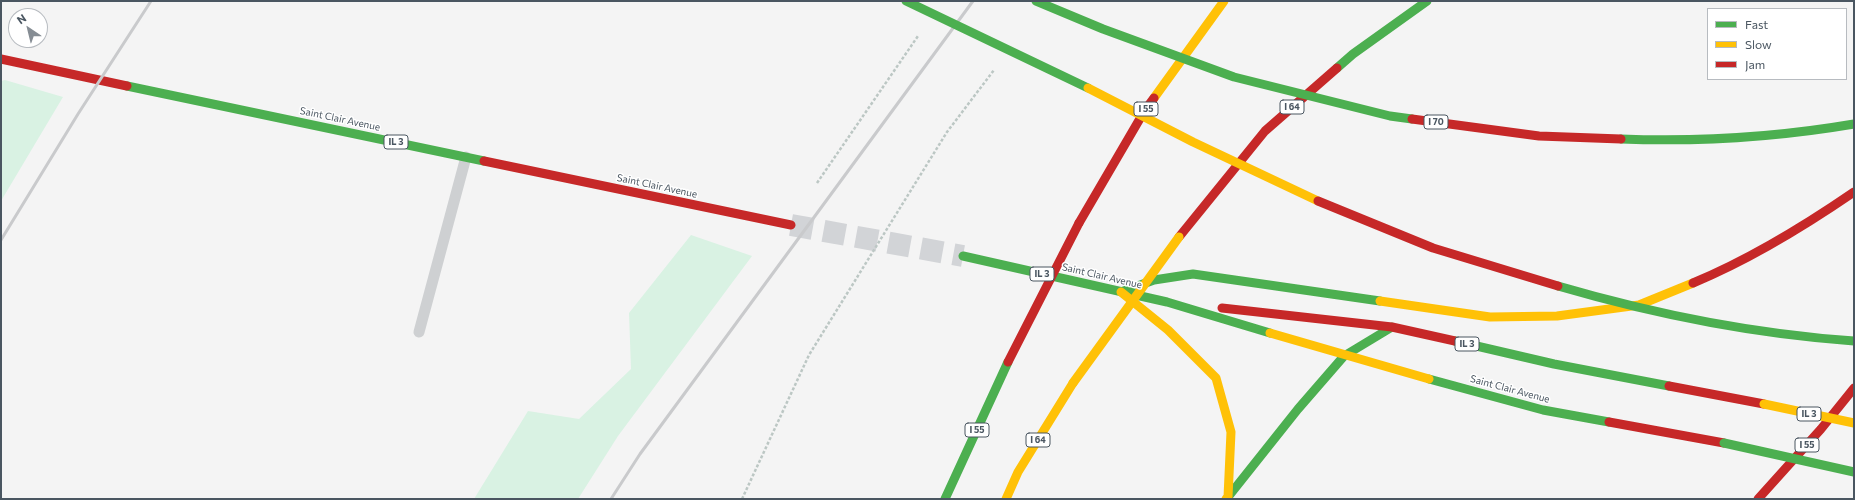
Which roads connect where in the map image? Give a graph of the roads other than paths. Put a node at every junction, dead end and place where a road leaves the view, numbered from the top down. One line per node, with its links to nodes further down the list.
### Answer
1 (906, 1): 15 (main road, bridge)
2 (1036, 1): 6 (main road, I 70, bridge)
3 (1224, 1): 21 (main road, I 55, bridge)
4 (1427, 1): 22 (main road, I 64, bridge)
5 (1, 59): 7 (main road, Saint Clair Avenue / IL 3)
6 (1854, 124)
7 (466, 157): 9 (main road, Saint Clair Avenue / IL 3); 14 (lane)
8 (1854, 192): 11 (main road)
9 (792, 226)
10 (963, 256): 11 (main road, Saint Clair Avenue / IL 3)
11 (1121, 292): 12 (main road, Saint Clair Avenue / IL 3); 20 (main road, IL 3)
12 (1167, 302): 13 (main road, Saint Clair Avenue / IL 3); 16 (main road, Saint Clair Avenue)
13 (1392, 327): 16 (main road); 18 (main road, Saint Clair Avenue / IL 3, bridge)
14 (419, 332)
15 (1854, 341)
16 (1344, 356): 19 (main road, Saint Clair Avenue, bridge); 20 (main road)
17 (1854, 388): 23 (main road, I 55)
18 (1854, 423)
19 (1854, 472)
20 (1227, 498)
21 (945, 499)
22 (1006, 499)
23 (1758, 499)

